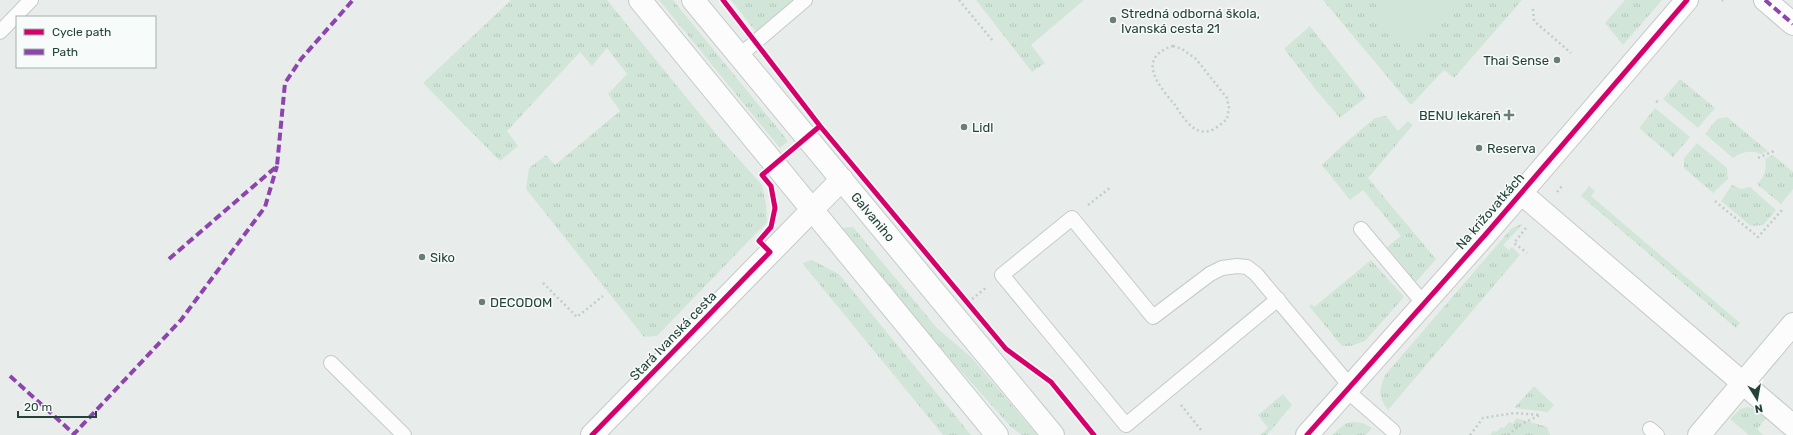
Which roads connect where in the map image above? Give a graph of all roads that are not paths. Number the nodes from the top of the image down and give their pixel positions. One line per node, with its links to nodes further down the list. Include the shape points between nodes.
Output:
1 (31, 0): 8 (lane)
2 (640, 0): 12 (street)
3 (694, 0): 9 (street, Galvaniho)
4 (805, 0): 9 (lane)
5 (1687, 0): 11 (street, Na križovatkách)
6 (1764, 0): 7 (street)
7 (1793, 24)
8 (0, 32)
9 (739, 56): 10 (street, Galvaniho)
10 (842, 179): 12 (street, Stará Ivanská cesta); 25 (street, Galvaniho)
11 (1521, 193): 15 (street, Na križovatkách); 18 (street)
12 (812, 210): 23 (street, Stará Ivanská cesta); 24 (street)
13 (1361, 229): 15 (lane)
14 (1278, 300): 14 (lane, via 1126,425 1002,275 1072,218 1153,317 1210,274 1222,268 1247,267); 19 (lane)
15 (1424, 304): 19 (street, Na križovatkách)
16 (1793, 324): 18 (street)
17 (330, 363): 22 (lane)
18 (1743, 383): 20 (street); 27 (street)
19 (1348, 388): 21 (lane); 26 (street, Na križovatkách)
20 (1793, 426)
21 (1393, 431)
22 (404, 435)
23 (592, 435)
24 (997, 435)
25 (1053, 435)
26 (1307, 435)
27 (1699, 435)

